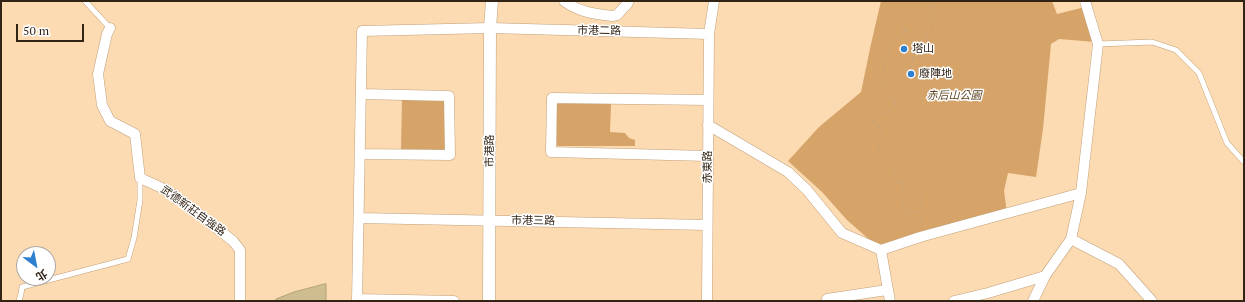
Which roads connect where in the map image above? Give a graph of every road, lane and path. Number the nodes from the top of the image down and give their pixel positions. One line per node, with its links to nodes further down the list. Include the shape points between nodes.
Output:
1 (85, 1): 9 (lane)
2 (492, 1): 10 (street, 市港路)
3 (564, 1): 7 (street, via 584,12 612,16 617,15)
4 (714, 1): 12 (street, 赤東路)
5 (927, 1): 14 (path, via 934,22)
6 (1085, 1): 15 (street)
7 (628, 3)
8 (902, 24): 11 (path)
9 (110, 28): 28 (street, via 98,74 102,105 110,121 135,134)
10 (490, 28): 12 (street, 市港二路); 20 (street, 市港二路, via 362,31); 33 (street, 市港路)
11 (905, 30): 17 (path, via 911,36); 23 (path, via 890,45 888,54 882,62 886,76 884,84)
12 (709, 34): 22 (street, 赤東路)
13 (918, 34): 14 (path)
14 (927, 36): 18 (path, via 922,56)
15 (1098, 44): 27 (lane, via 1152,42 1176,50 1199,73 1227,143); 30 (street)
16 (904, 49): 17 (path)
17 (912, 49): 18 (path)
18 (913, 59): 19 (path)
19 (910, 72)
20 (361, 94): 25 (street); 25 (street, via 449,96 450,155)
21 (899, 99): 23 (path)
22 (708, 100): 24 (street, 赤東路); 26 (street, via 552,98 551,152)
23 (895, 102): 31 (path, via 892,109 874,117 873,121 881,130 882,140 878,146 899,183 903,183 901,193 905,215)
24 (708, 125): 26 (street, 赤東路); 37 (street, via 788,172 807,190 842,233)
25 (360, 154): 32 (street)
26 (708, 156): 34 (street, 赤東路)
27 (1244, 162)
28 (140, 178): 42 (lane, via 140,200 128,259 22,287); 43 (street, 武德新莊自強路, via 177,197 234,241 240,250)
29 (920, 191): 31 (path)
30 (1081, 193): 35 (street); 36 (street)
31 (922, 212): 35 (path)
32 (358, 218): 33 (street, 市港三路); 41 (street)
33 (489, 220): 34 (street, 市港三路); 45 (street, 市港路)
34 (707, 225): 46 (street, 赤東路)
35 (925, 236): 37 (street)
36 (1071, 239): 38 (street); 50 (street, via 1119,264)
37 (881, 250): 39 (street)
38 (1045, 276): 48 (street); 49 (street)
39 (887, 290): 40 (street); 47 (street)
40 (827, 299)
41 (357, 300): 44 (street)
42 (19, 301)
43 (240, 301)
44 (454, 301)
45 (489, 301)
46 (707, 301)
47 (890, 301)
48 (954, 301)
49 (1033, 301)
50 (1152, 301)

